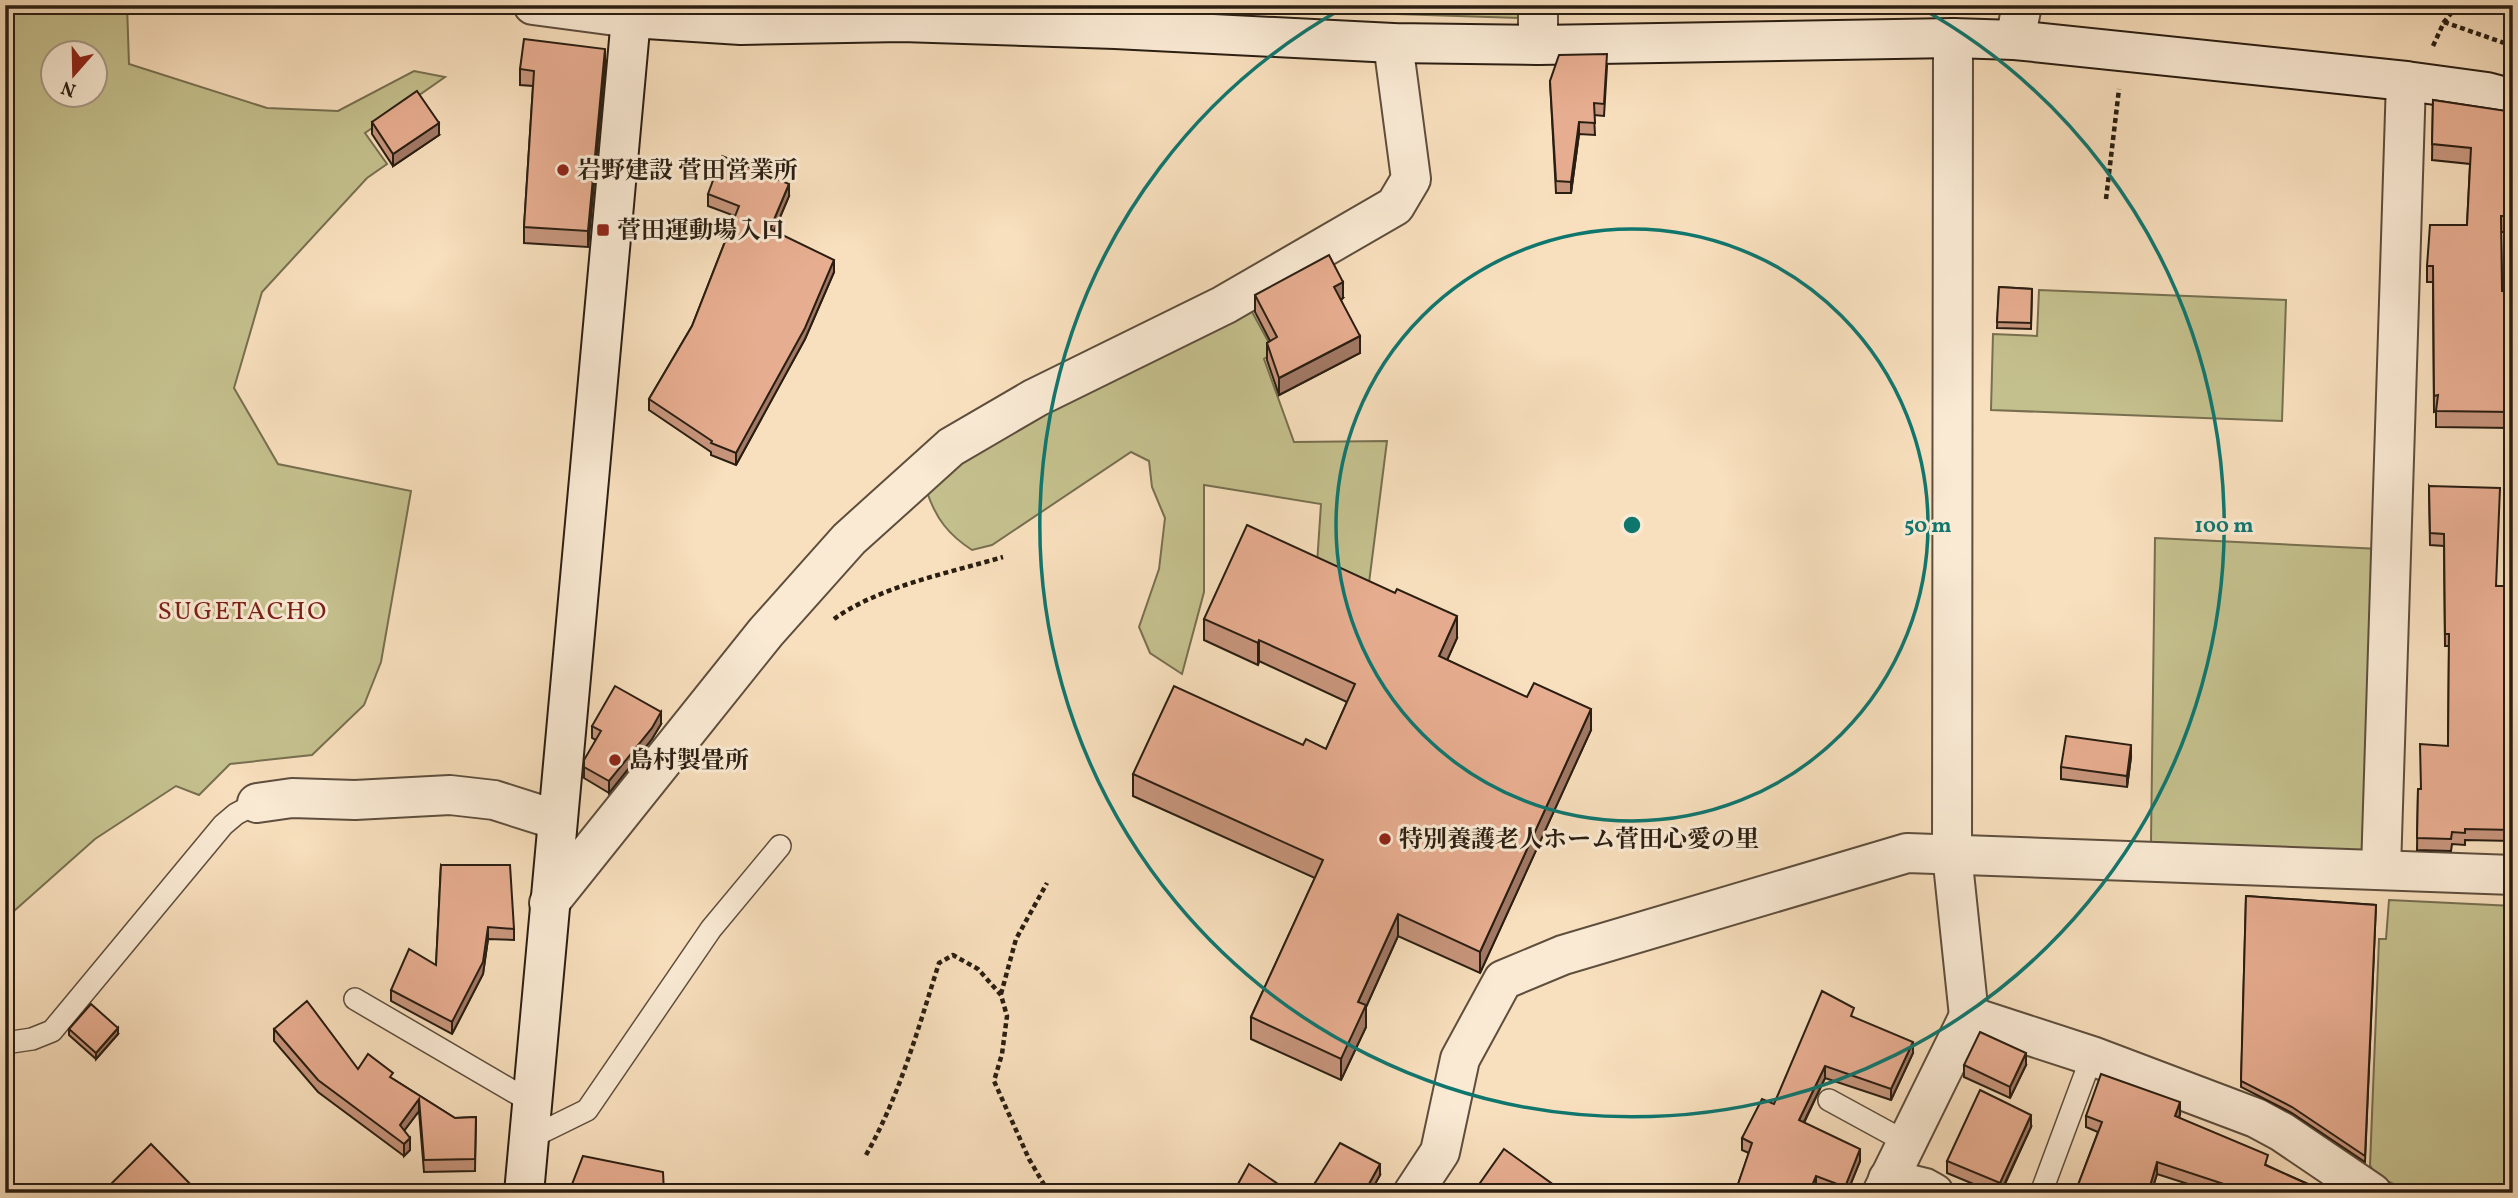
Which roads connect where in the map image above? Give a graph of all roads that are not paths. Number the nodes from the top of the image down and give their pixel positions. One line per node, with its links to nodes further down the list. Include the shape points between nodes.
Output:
1 (533, 5): 3 (street)
2 (1538, 5): 8 (street)
3 (631, 12): 4 (street); 12 (street)
4 (743, 15): 7 (street)
5 (2018, 23): 6 (street); 9 (street, via 2124,53)
6 (1953, 38): 8 (street); 14 (street)
7 (1392, 43): 8 (street); 17 (street, via 1410,179 1395,206 1224,305 1035,398 951,446 849,540 766,632)
8 (1538, 45)
9 (2406, 81): 10 (street); 15 (street)
10 (2513, 99)
11 (257, 803): 12 (street, via 292,798 450,795 494,800); 20 (lane, via 223,825 52,1031)
12 (557, 820): 17 (street)
13 (780, 846): 23 (lane, via 712,929 587,1110)
14 (1952, 854): 15 (street); 19 (street); 27 (street, via 1907,853 1563,955 1503,980 1460,1059 1440,1152)
15 (2381, 869): 16 (street)
16 (2513, 875)
17 (550, 903): 23 (street)
18 (355, 999): 23 (lane)
19 (1969, 1016): 21 (street); 24 (street)
20 (5, 1043)
21 (2092, 1056): 29 (lane); 30 (street, via 2256,1118)
22 (1829, 1101): 24 (lane)
23 (531, 1120): 26 (street)
24 (1906, 1142): 25 (street)
25 (1885, 1186): 28 (street, via 1924,1188)
26 (524, 1193)
27 (1413, 1193)
28 (1934, 1193)
29 (2041, 1193)
30 (2372, 1193)

